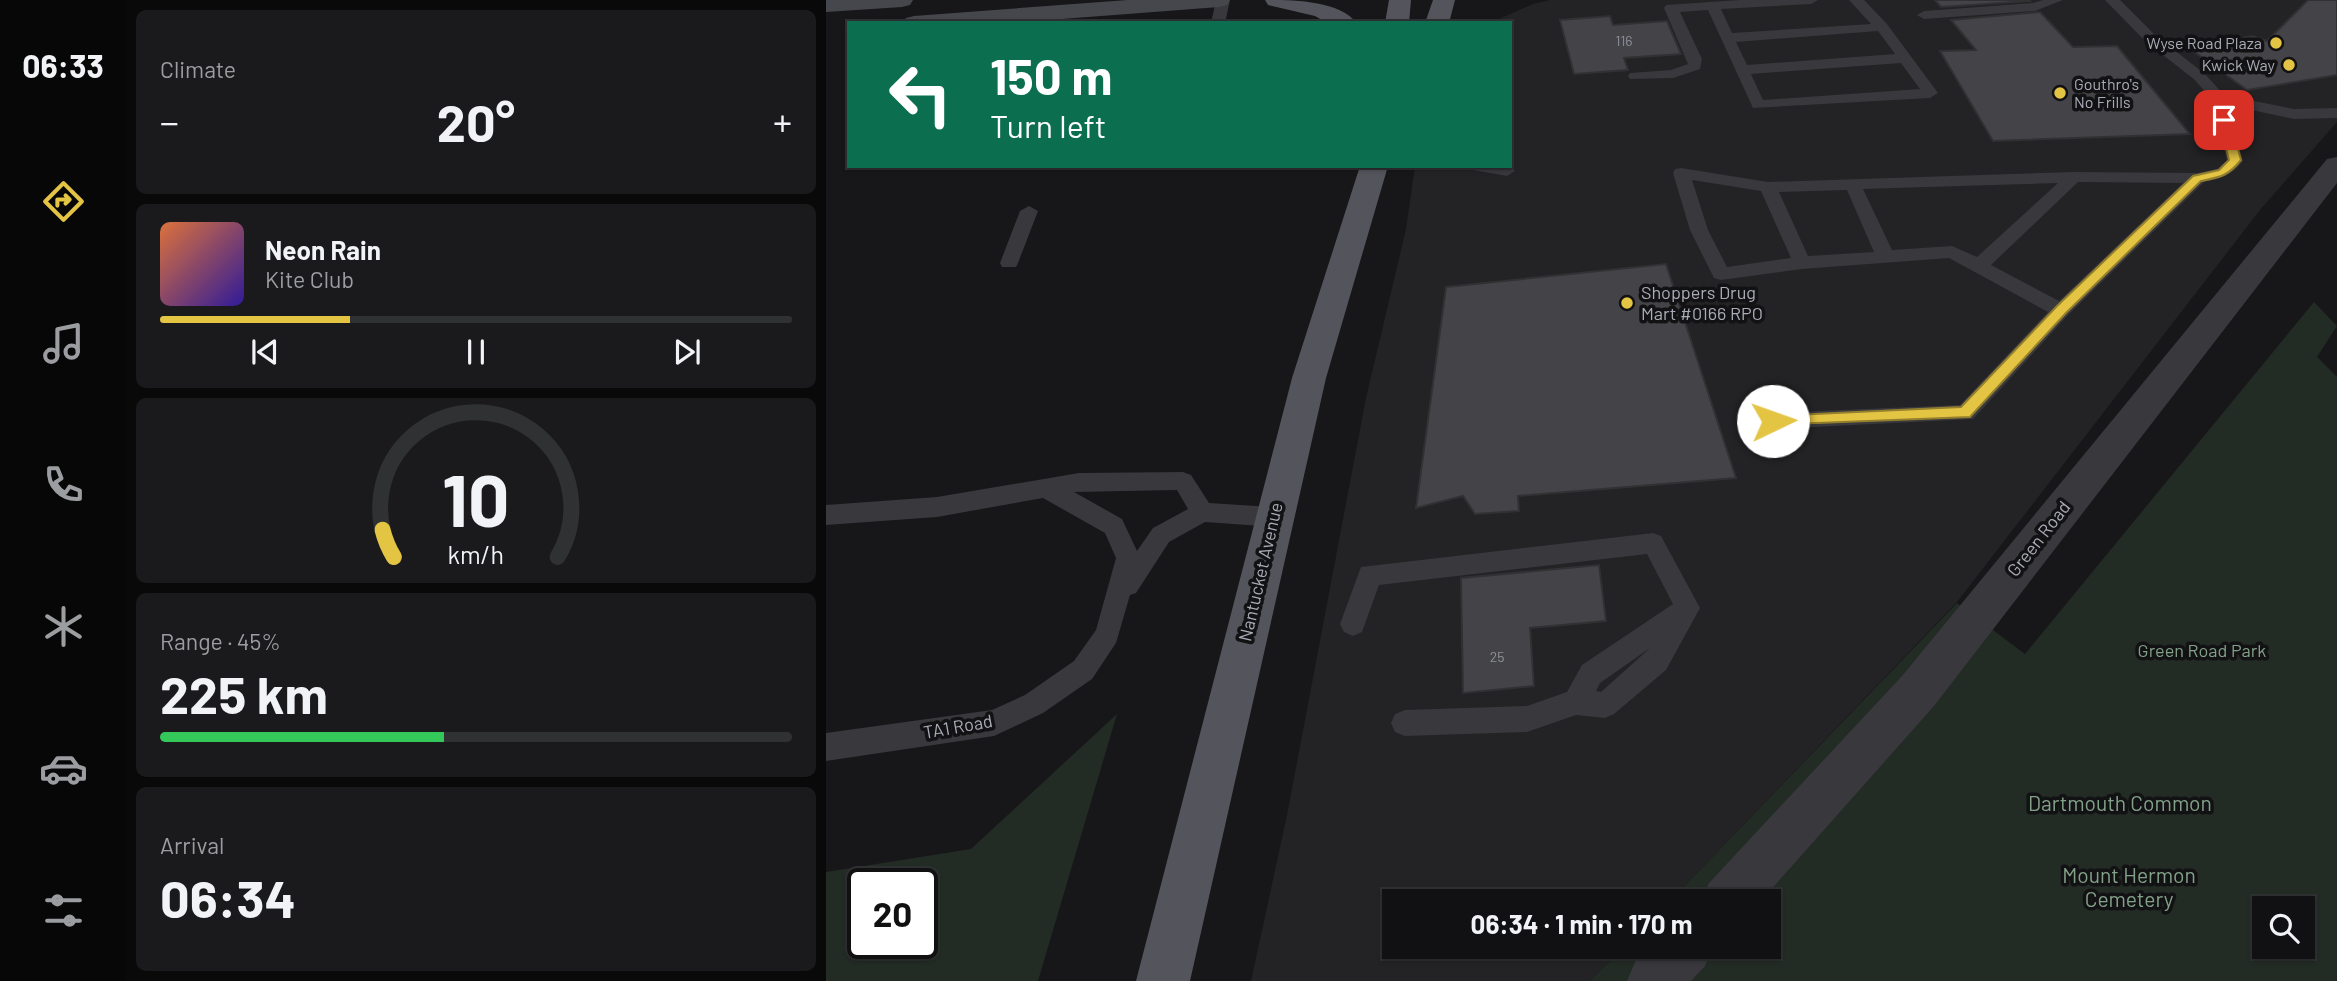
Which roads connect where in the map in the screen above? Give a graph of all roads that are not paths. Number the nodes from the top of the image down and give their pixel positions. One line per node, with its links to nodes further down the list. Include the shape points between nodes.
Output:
1 (902, 0): 10 (main road)
2 (1221, 0): 13 (main road); 14 (lane)
3 (1276, 0): 15 (main road, via 1322,11)
4 (1400, 0): 16 (main road)
5 (1444, 0): 17 (main road)
6 (1811, 0): 11 (lane)
7 (1856, 0): 18 (lane)
8 (2056, 0): 12 (lane, via 2035,7)
9 (2112, 0): 23 (lane)
10 (826, 5)
11 (1713, 6): 19 (lane); 22 (lane, via 1671,8 1695,66 1673,74)
12 (1924, 15)
13 (941, 21)
14 (1218, 21)
15 (1341, 21)
16 (1397, 21)
17 (1438, 21)
18 (1882, 27): 19 (lane); 20 (lane)
19 (1727, 38): 21 (lane)
20 (1905, 58): 21 (lane); 21 (lane, via 1930,93 1758,105)
21 (1742, 70)
22 (1635, 76)
23 (2219, 99): 24 (lane, via 2294,114); 30 (lane, via 2235,160 2223,173)
24 (2337, 113)
25 (2337, 165): 48 (street, Green Road, via 1918,691)
26 (1373, 168): 43 (main road, Nantucket Avenue, via 1309,378)
27 (1490, 168): 28 (lane)
28 (1507, 171)
29 (2074, 177): 30 (lane); 31 (lane); 37 (lane)
30 (2197, 178): 38 (lane)
31 (1853, 184): 32 (lane); 34 (lane)
32 (1768, 187): 36 (lane); 36 (lane, via 1681,173 1699,230 1721,274)
33 (1028, 211): 35 (lane)
34 (1885, 256): 36 (lane); 37 (lane, via 1952,253)
35 (1009, 262)
36 (1802, 263)
37 (1979, 266): 38 (lane)
38 (2061, 310): 39 (lane, via 1965,413)
39 (1773, 421)
40 (1048, 489): 41 (lane, via 1079,482 1183,481); 42 (lane, via 937,507); 44 (lane, TA1 Road, via 1114,526 1128,558)
41 (1202, 513): 43 (lane); 44 (lane, TA1 Road, via 1161,535)
42 (826, 516)
43 (1274, 517): 50 (main road, Nantucket Avenue)
44 (1117, 600): 47 (lane, TA1 Road, via 1107,635 1083,670 1034,704 994,723)
45 (1353, 624): 46 (lane, via 1370,575 1653,543 1688,608 1657,661 1605,705 1576,702 1527,719)
46 (1405, 723)
47 (826, 747)
48 (1738, 889)
49 (1675, 959): 51 (street)
50 (1163, 981)
51 (1654, 981)

